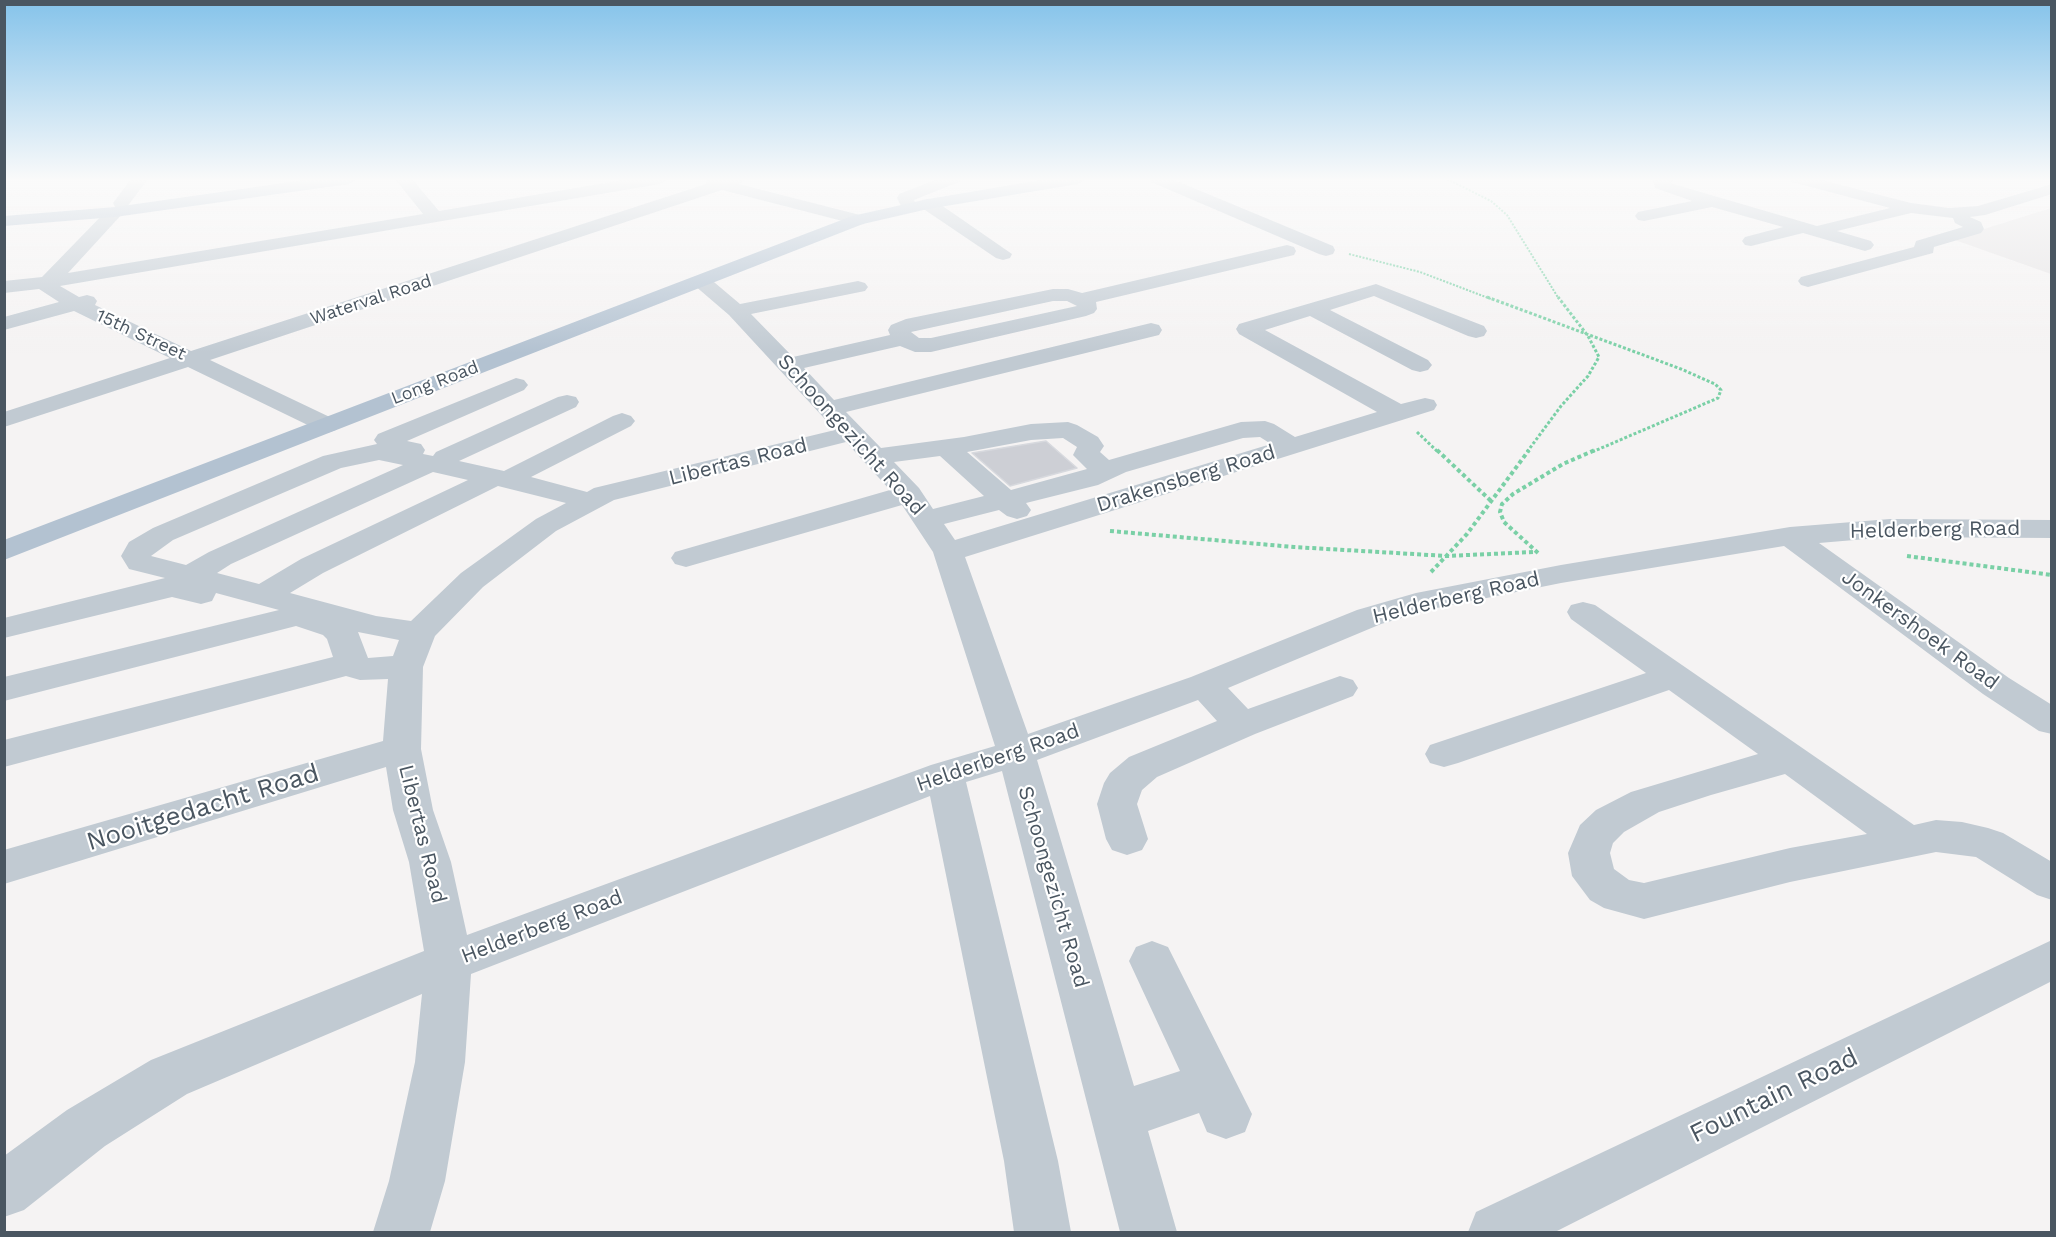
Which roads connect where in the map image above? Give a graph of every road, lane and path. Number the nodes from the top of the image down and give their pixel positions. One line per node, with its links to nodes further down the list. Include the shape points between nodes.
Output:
1 (91, 237): 19 (street)
2 (322, 237): 19 (street)
3 (323, 237): 20 (street)
4 (563, 237): 31 (street, Waterval Road)
5 (816, 237): 17 (main road, Long Road)
6 (977, 237): 16 (street)
7 (1294, 237): 14 (street)
8 (1520, 237): 30 (path, via 1564,307)
9 (1772, 237): 12 (street)
10 (1837, 237): 13 (street)
11 (1950, 237): 18 (street, via 1922,245 1926,249)
12 (1751, 241)
13 (1865, 245)
14 (1326, 250): 30 (path, via 1420,272)
15 (1287, 251): 32 (street, via 1082,299 1087,309 1068,315 931,345 915,345 903,339)
16 (1003, 254)
17 (701, 281): 26 (street, Schoongezicht Road); 40 (main road, Long Road)
18 (1808, 281)
19 (48, 282): 21 (street); 24 (street, 15th Street, via 53,291)
20 (144, 285)
21 (4, 287)
22 (858, 287): 26 (street)
23 (110, 294): 24 (street)
24 (76, 304): 27 (street); 31 (street, 15th Street)
25 (1311, 308): 29 (street, via 1379,290); 33 (street); 37 (street, via 1247,329)
26 (736, 311): 32 (street, Schoongezicht Road)
27 (4, 324)
28 (1151, 330): 41 (street)
29 (1476, 331)
30 (1588, 336): 50 (path, via 1599,357 1588,376 1561,405); 61 (path, via 1681,369 1721,390 1718,398 1563,464 1502,504 1504,522)
31 (192, 358): 38 (street, Waterval Road); 40 (street, 15th Street)
32 (788, 365): 41 (street, Schoongezicht Road)
33 (1420, 365)
34 (516, 385): 44 (street, via 387,440 391,445)
35 (567, 402): 44 (street)
36 (1425, 405): 37 (street, Drakensberg Road)
37 (1398, 413): 42 (street, Drakensberg Road); 50 (path)
38 (4, 420)
39 (622, 421): 46 (street)
40 (327, 425): 56 (main road, Long Road)
41 (853, 433): 43 (street); 47 (street, Schoongezicht Road); 48 (street, Libertas Road)
42 (1292, 446): 45 (street, via 1264,429 1254,428); 52 (street, Drakensberg Road)
43 (946, 448): 45 (street, via 1031,432 1068,430 1089,443 1086,455); 49 (street)
44 (437, 461): 46 (street); 62 (street, via 220,558); 62 (street, via 380,452 339,460 163,534 140,548 136,556 140,561)
45 (1107, 471): 49 (street)
46 (505, 476): 48 (street); 64 (street, via 312,566)
47 (909, 494): 51 (street, Schoongezicht Road); 60 (street)
48 (597, 498): 68 (street, Libertas Road, via 546,525 472,580)
49 (1004, 500): 51 (street); 52 (street)
50 (1491, 501): 59 (path)
51 (927, 519): 57 (street, Schoongezicht Road)
52 (1038, 524): 57 (street, Drakensberg Road)
53 (2052, 529): 55 (street, Helderberg Road, via 1890,528)
54 (1106, 530): 59 (path)
55 (1790, 536): 61 (street, Helderberg Road); 75 (street, Jonkershoek Road, via 1986,679)
56 (4, 551)
57 (948, 552): 79 (street, Schoongezicht Road)
58 (1905, 555): 63 (path)
59 (1446, 556): 61 (path); 65 (path)
60 (686, 558)
61 (1549, 563): 65 (street, Helderberg Road)
62 (192, 575): 64 (street)
63 (2052, 575)
64 (264, 595): 68 (street, via 375,626)
65 (1396, 609): 72 (street, Helderberg Road)
66 (290, 616): 67 (street, via 172,587); 69 (street, via 335,628 343,635); 74 (street)
67 (4, 628)
68 (419, 632): 70 (street, Libertas Road)
69 (352, 663): 70 (street, via 360,669); 78 (street)
70 (406, 668): 77 (street, Libertas Road)
71 (1674, 676): 80 (street); 81 (street); 81 (street, via 1583,612)
72 (1204, 685): 76 (street); 79 (street, Helderberg Road)
73 (1340, 688): 76 (street)
74 (4, 689)
75 (2052, 722)
76 (1242, 725): 83 (street, via 1143,767 1124,783 1117,804)
77 (402, 749): 85 (street, Nooitgedacht Road); 89 (street, Libertas Road)
78 (4, 753)
79 (1016, 753): 82 (street, Helderberg Road); 90 (street, Schoongezicht Road)
80 (1444, 754)
81 (1791, 759): 84 (street); 84 (street, via 1645,802 1610,821 1595,836 1589,853 1594,876 1620,896 1644,901)
82 (945, 775): 89 (street, Helderberg Road); 93 (street, via 1031,1161)
83 (1126, 839)
84 (1907, 841): 86 (street, via 1936,836 1988,844)
85 (4, 867)
86 (2052, 883)
87 (2052, 959): 95 (street, Fountain Road)
88 (1152, 961): 90 (street, via 1218,1099)
89 (449, 962): 91 (street, Helderberg Road, via 168,1077 86,1128); 92 (street, Libertas Road, via 440,1062 417,1180)
90 (1117, 1117): 94 (street, Schoongezicht Road)
91 (4, 1190)
92 (402, 1233)
93 (1043, 1233)
94 (1149, 1233)
95 (1496, 1233)

